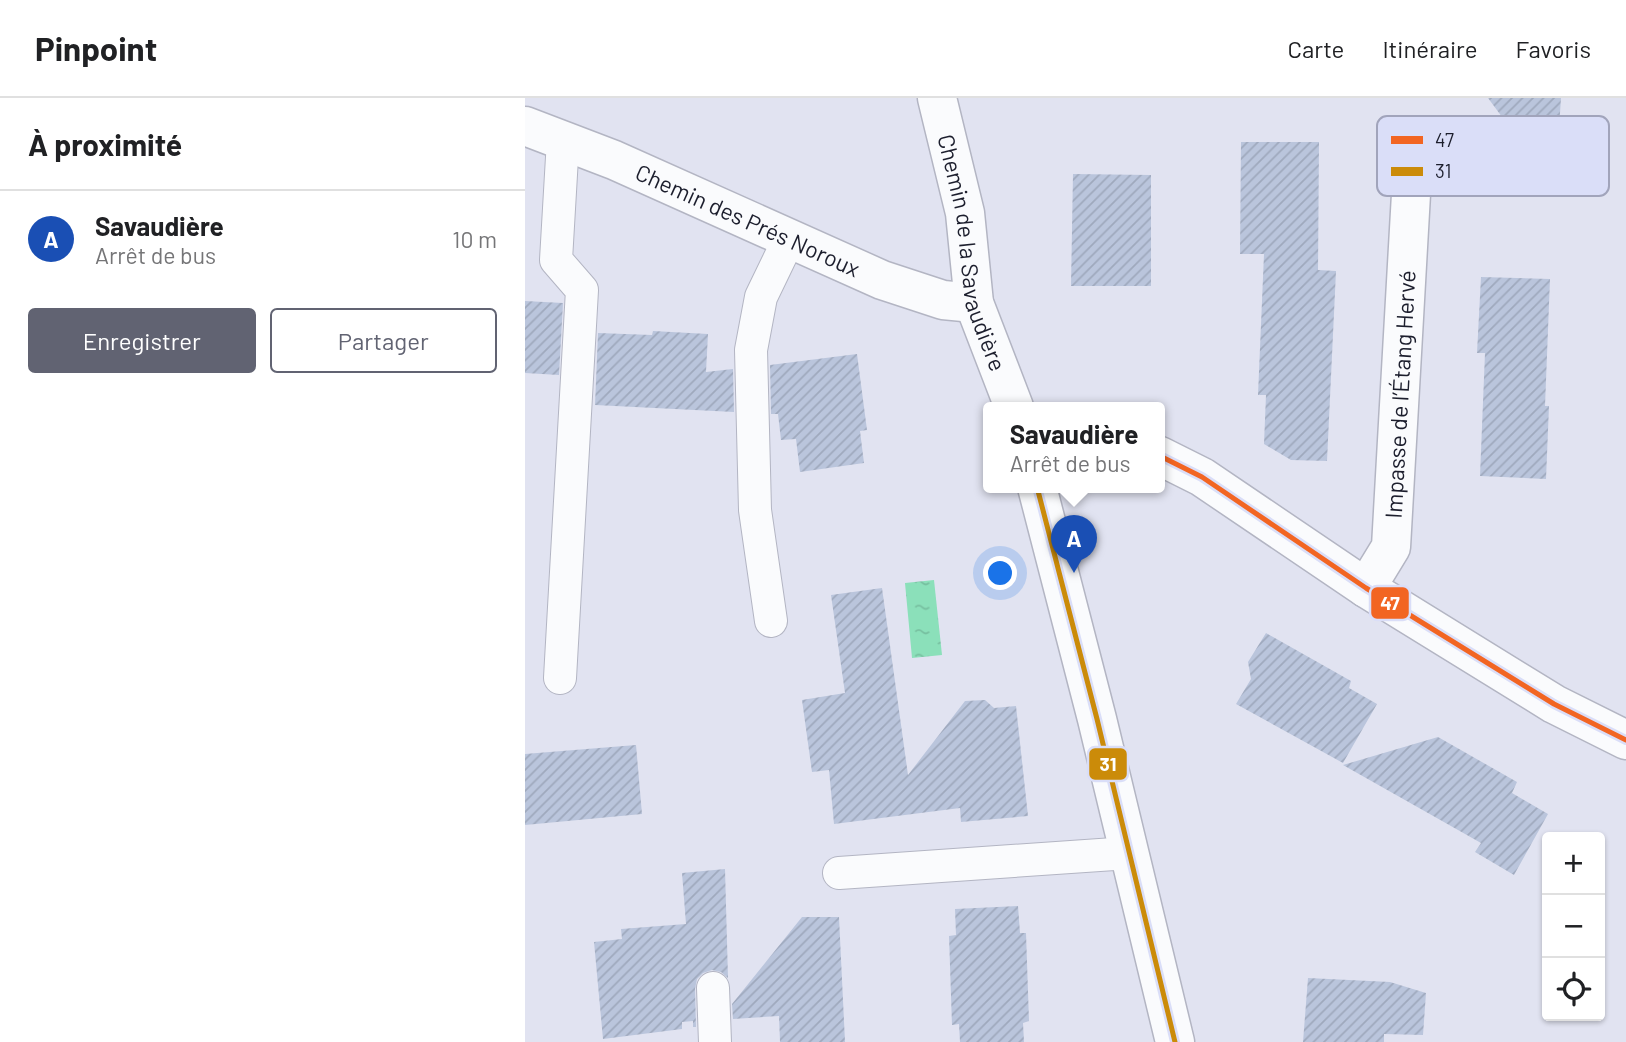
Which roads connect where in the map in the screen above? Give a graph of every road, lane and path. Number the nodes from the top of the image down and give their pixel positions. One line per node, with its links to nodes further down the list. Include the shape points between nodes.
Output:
1 (937, 98): 6 (street, Chemin de la Savaudière, via 965,213)
2 (525, 126): 3 (street, Chemin des Prés Noroux)
3 (563, 140): 5 (street, Chemin des Prés Noroux); 12 (lane, via 556,260 582,290)
4 (1411, 196): 10 (street, Impasse de l’Étang Hervé, via 1391,547)
5 (789, 239): 6 (street, Chemin des Prés Noroux, via 882,280 943,300); 11 (lane, via 761,297 751,350 755,510)
6 (974, 303): 7 (street, Chemin de la Savaudière)
7 (1012, 402)
8 (1165, 458): 10 (street, via 1202,477)
9 (1039, 493): 14 (street)
10 (1366, 589): 13 (street, via 1554,704)
11 (771, 621)
12 (560, 678)
13 (1626, 740)
14 (1129, 853): 15 (lane); 18 (street)
15 (839, 873)
16 (713, 988): 17 (lane)
17 (715, 1042)
18 (1175, 1042)

